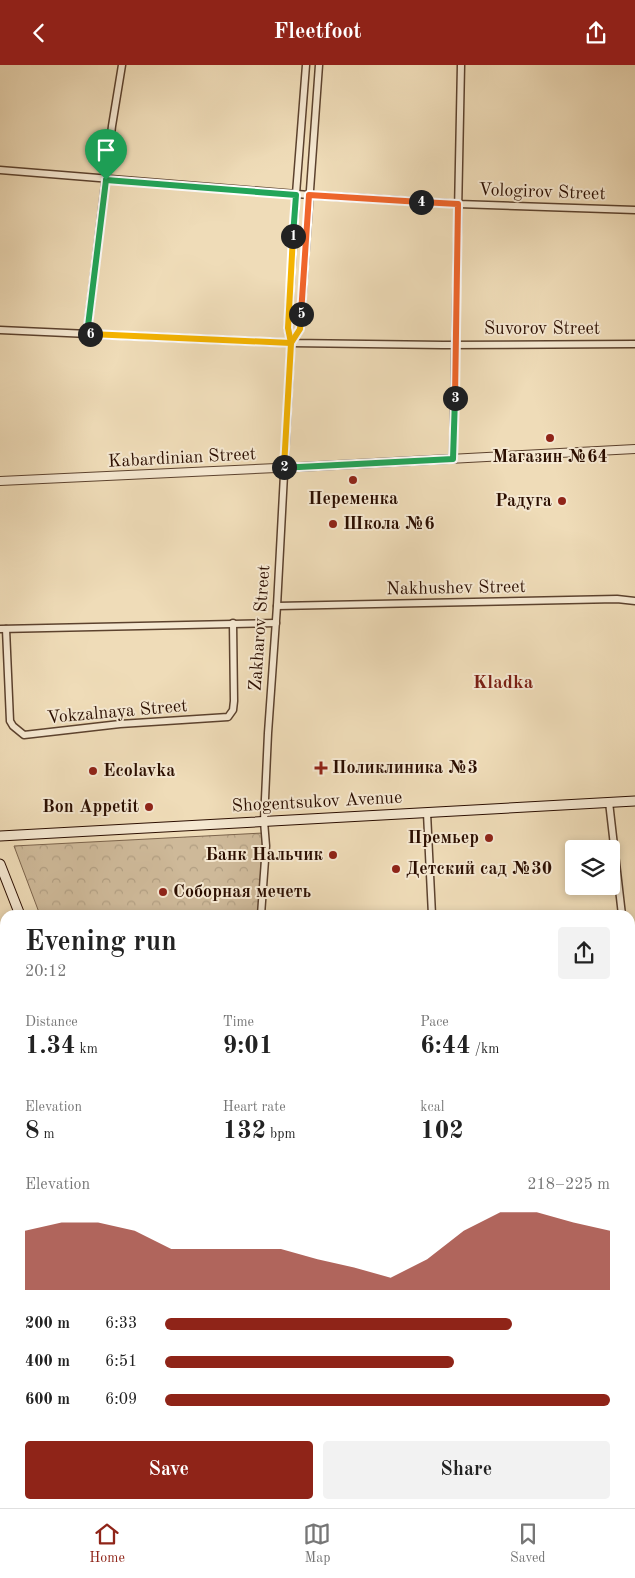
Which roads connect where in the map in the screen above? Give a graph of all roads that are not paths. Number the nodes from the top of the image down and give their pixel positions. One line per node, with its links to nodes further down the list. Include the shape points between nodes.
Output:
1 (122, 65): 6 (street)
2 (306, 65): 7 (street, Zakharov Street)
3 (319, 65): 8 (street, Zakharov Street)
4 (461, 65): 9 (street)
5 (0, 170): 6 (street, Vologirov Street)
6 (106, 180): 7 (street, Vologirov Street); 12 (street)
7 (296, 195): 8 (street, Vologirov Street); 13 (street, Zakharov Street, via 288,328)
8 (309, 195): 9 (street, Vologirov Street); 13 (street, Zakharov Street, via 300,329)
9 (458, 204): 10 (street, Vologirov Street); 15 (street)
10 (635, 210)
11 (0, 330): 12 (street, Suvorov Street)
12 (87, 334): 13 (street, Suvorov Street)
13 (291, 343): 15 (street, Suvorov Street); 18 (street, Zakharov Street)
14 (635, 344): 15 (street, Suvorov Street)
15 (455, 345): 17 (street)
16 (635, 449): 17 (street, Kabardinian Street)
17 (453, 459): 18 (street, Kabardinian Street)
18 (284, 468): 19 (street, Kabardinian Street); 21 (street, Zakharov Street)
19 (0, 481)
20 (635, 601): 21 (street, Nakhushev Street)
21 (277, 606): 23 (street, Zakharov Street)
22 (233, 623): 23 (street); 24 (street); 24 (street, Vokzalnaya Street, via 234,701 228,717 120,724 24,735 10,721)
23 (276, 623): 28 (street, Zakharov Street)
24 (3, 629)
25 (635, 801): 26 (main road, Shogentsukov Avenue)
26 (609, 802): 27 (main road, Shogentsukov Avenue); 34 (street)
27 (427, 813): 28 (main road, Shogentsukov Avenue); 33 (street)
28 (264, 821): 29 (main road, Shogentsukov Avenue); 32 (street, Zakharov Street, via 266,846)
29 (0, 836)
30 (0, 864): 31 (main road)
31 (18, 910)
32 (261, 910)
33 (432, 910)
34 (621, 910)

